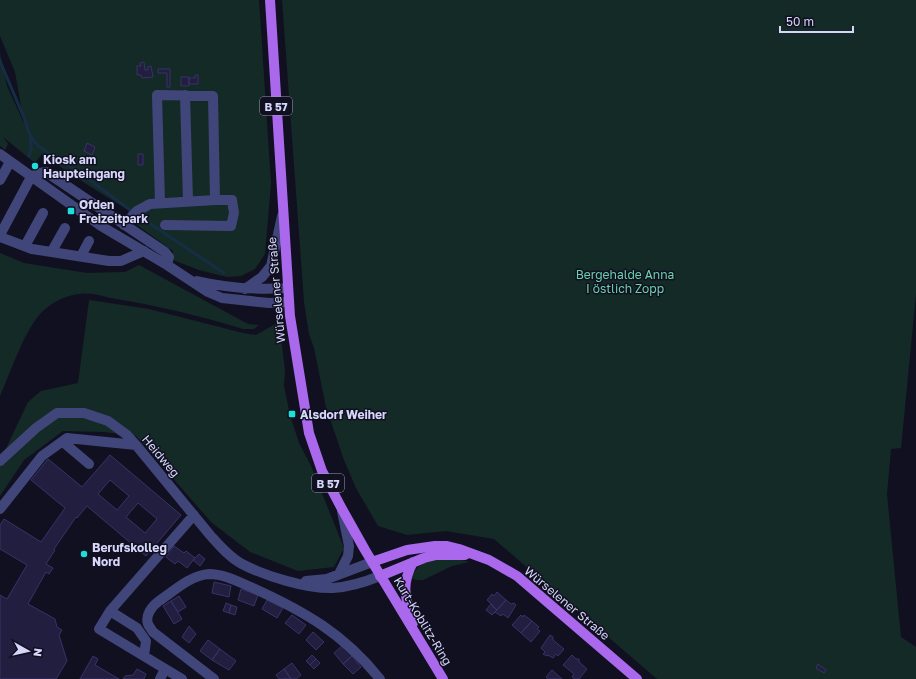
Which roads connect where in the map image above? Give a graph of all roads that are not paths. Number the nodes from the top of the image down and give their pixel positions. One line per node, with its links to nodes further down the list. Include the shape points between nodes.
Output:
1 (270, 0): 10 (main road, Würselener Straße / B 57)
2 (185, 95): 7 (street, via 213,96); 8 (street); 9 (street, via 157,95)
3 (0, 154): 4 (street)
4 (10, 162): 5 (street); 6 (street)
5 (31, 177): 12 (street, via 46,172); 15 (street); 19 (street)
6 (0, 180)
7 (215, 200): 8 (street); 13 (street, via 232,200 234,213 231,226)
8 (188, 201): 9 (street)
9 (160, 203): 12 (street, via 150,204)
10 (283, 212): 23 (main road, Würselener Straße / B 57); 24 (street, via 271,266 262,278)
11 (43, 214): 17 (street)
12 (130, 217): 21 (street, via 169,257)
13 (164, 225)
14 (65, 228): 18 (street)
15 (0, 236): 17 (street)
16 (89, 241): 20 (street)
17 (24, 246): 18 (street)
18 (52, 251): 20 (street)
19 (144, 251): 20 (street, via 121,262); 21 (street)
20 (81, 256)
21 (167, 265): 22 (street)
22 (191, 280): 24 (street); 25 (street, via 222,298 268,303)
23 (288, 288): 24 (street); 25 (main road, Würselener Straße / B 57)
24 (245, 289)
25 (289, 302): 31 (main road, Würselener Straße / B 57, via 309,433 322,471)
26 (63, 442): 27 (street, via 67,438); 29 (street); 30 (street, via 42,456)
27 (136, 445): 28 (street, Heidweg, via 108,421 84,413 57,413 36,428); 32 (street, Heidweg)
28 (0, 461)
29 (89, 464)
30 (0, 509)
31 (342, 510): 34 (main road, Würselener Straße / B 57); 36 (street, via 349,546 348,556)
32 (194, 515): 38 (street, Heidweg, via 223,550 241,563); 39 (street)
33 (475, 556): 34 (main road, Würselener Straße, via 448,546 435,546 407,550); 35 (main road, Würselener Straße, via 436,555); 48 (main road, Würselener Straße, via 489,560 517,576)
34 (372, 562): 36 (street, Heidweg); 37 (main road, Würselener Straße / B 57)
35 (412, 562): 37 (main road, Würselener Straße); 40 (main road, via 406,579 405,594)
36 (339, 574): 38 (street, Heidweg, via 316,581)
37 (380, 576): 38 (street, Heidweg, via 361,583 333,588); 40 (main road, Kurt-Koblitz-Ring / B 57)
38 (292, 582)
39 (110, 611): 41 (street, via 136,628 146,640); 41 (street, via 98,629)
40 (416, 634): 47 (main road, Kurt-Koblitz-Ring / B 57)
41 (144, 656): 42 (street)
42 (165, 669): 43 (street); 44 (street)
43 (160, 679)
44 (182, 679)
45 (214, 679): 46 (street, via 153,632 148,624 148,615 153,605 198,576 211,574 228,577 285,602 316,620 344,641)
46 (380, 679)
47 (443, 679)
48 (637, 679)

